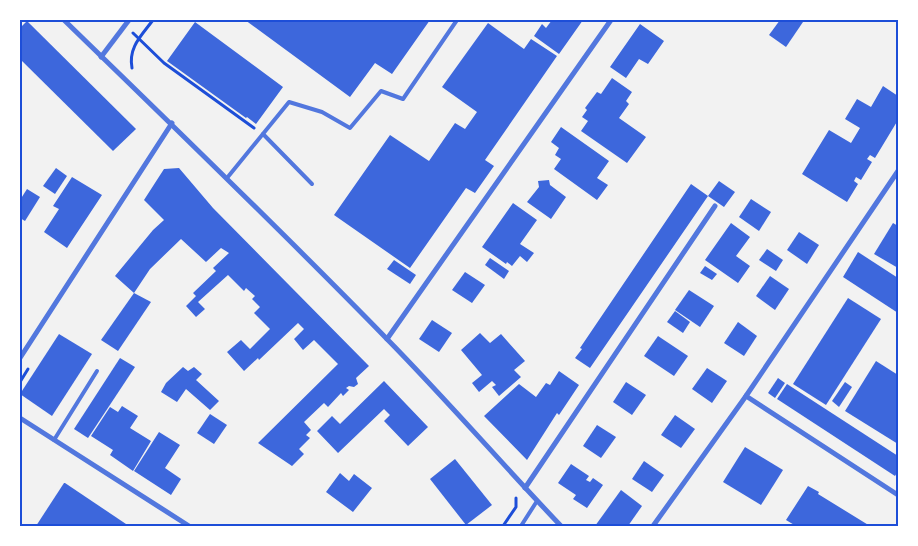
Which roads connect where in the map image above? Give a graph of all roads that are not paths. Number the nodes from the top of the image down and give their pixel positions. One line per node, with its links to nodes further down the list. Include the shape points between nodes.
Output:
1 (64, 20): 5 (street)
2 (129, 20): 5 (street)
3 (457, 20): 7 (lane, via 403,99 381,91 350,128 322,112 289,102)
4 (611, 20): 12 (street)
5 (101, 57): 6 (street)
6 (172, 123): 9 (street); 13 (street)
7 (263, 134): 9 (lane); 10 (lane)
8 (898, 171): 15 (street)
9 (227, 178): 12 (street)
10 (312, 184)
11 (715, 206): 18 (street)
12 (388, 339): 18 (street)
13 (20, 358)
14 (97, 371): 17 (lane)
15 (746, 396): 19 (street); 24 (street)
16 (20, 418): 17 (street)
17 (54, 440): 21 (street)
18 (525, 488): 20 (street)
19 (898, 495)
20 (537, 501): 22 (lane); 23 (street)
21 (189, 526)
22 (521, 526)
23 (561, 526)
24 (653, 526)

